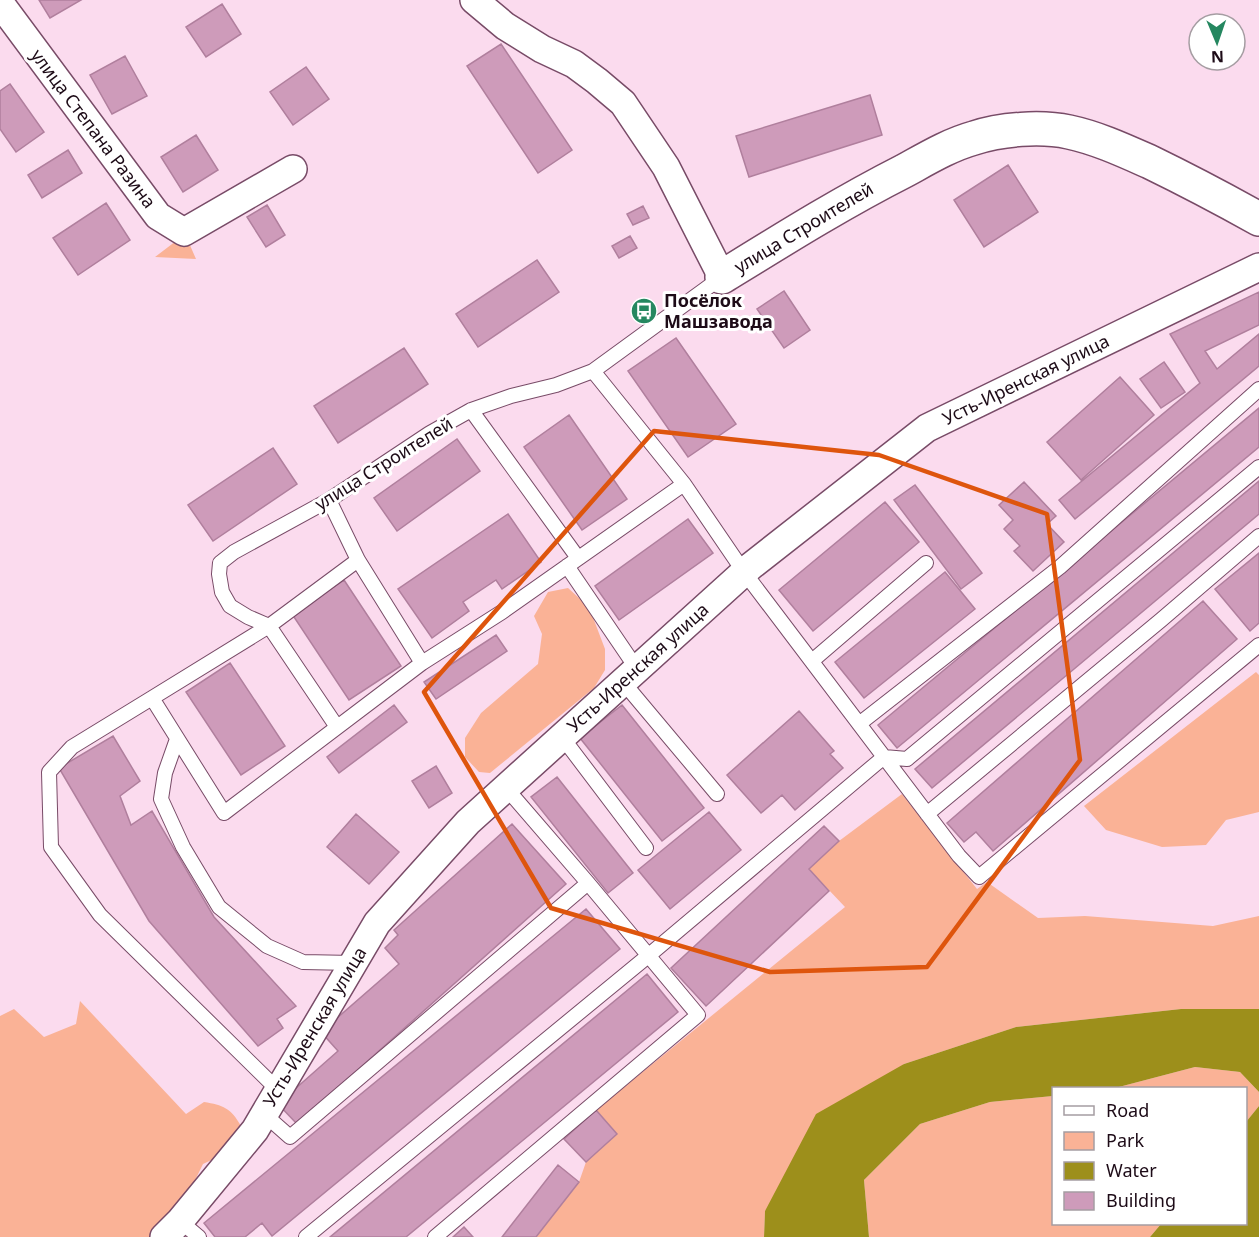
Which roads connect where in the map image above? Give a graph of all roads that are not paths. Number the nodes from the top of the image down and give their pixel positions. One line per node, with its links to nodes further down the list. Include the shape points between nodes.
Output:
1 (474, 0): 6 (street, via 505,27 574,64 623,103 666,167)
2 (0, 3): 3 (street, улица Степана Разина, via 158,216 184,232)
3 (294, 169)
4 (1259, 219): 6 (street, улица Строителей, via 1108,143 1068,132 1003,131 940,152 846,201)
5 (1259, 267): 17 (street, Усть-Иренская улица, via 927,428)
6 (722, 277): 7 (lane, улица Строителей)
7 (592, 371): 9 (lane, улица Строителей); 11 (lane)
8 (1259, 389): 24 (lane, via 1060,567)
9 (471, 410): 12 (lane, улица Строителей); 15 (lane)
10 (1259, 467): 28 (lane, via 907,759)
11 (684, 484): 15 (lane); 17 (lane)
12 (329, 500): 14 (lane); 18 (lane, улица Строителей, via 220,563 222,592 230,606)
13 (1259, 536): 31 (lane)
14 (358, 560): 18 (lane); 21 (lane)
15 (573, 562): 21 (lane); 22 (lane)
16 (926, 563): 20 (lane)
17 (744, 572): 20 (lane); 22 (street, Усть-Иренская улица)
18 (269, 626): 23 (lane); 25 (lane)
19 (1259, 645): 31 (lane, via 979,878)
20 (812, 661): 24 (lane)
21 (422, 663): 25 (lane)
22 (630, 675): 26 (street, Усть-Иренская улица); 30 (lane)
23 (152, 698): 27 (lane); 36 (lane, via 72,747 49,772 51,848 100,915)
24 (859, 724): 28 (lane)
25 (337, 727): 27 (lane, via 224,813)
26 (562, 737): 29 (street, Усть-Иренская улица); 32 (lane)
27 (177, 739): 35 (lane, via 161,799 183,847 219,907 267,946 303,962)
28 (884, 757): 31 (lane); 34 (lane)
29 (506, 788): 33 (lane); 35 (street, Усть-Иренская улица, via 468,822 377,923)
30 (717, 794)
31 (927, 814)
32 (646, 848)
33 (588, 883): 34 (lane); 37 (lane, via 290,1137)
34 (648, 956): 39 (lane); 40 (lane, via 698,1015)
35 (353, 963): 36 (street, Усть-Иренская улица)
36 (278, 1090): 37 (street, Усть-Иренская улица)
37 (264, 1114): 38 (street, Усть-Иренская улица)
38 (181, 1232)
39 (306, 1237)
40 (435, 1237)

